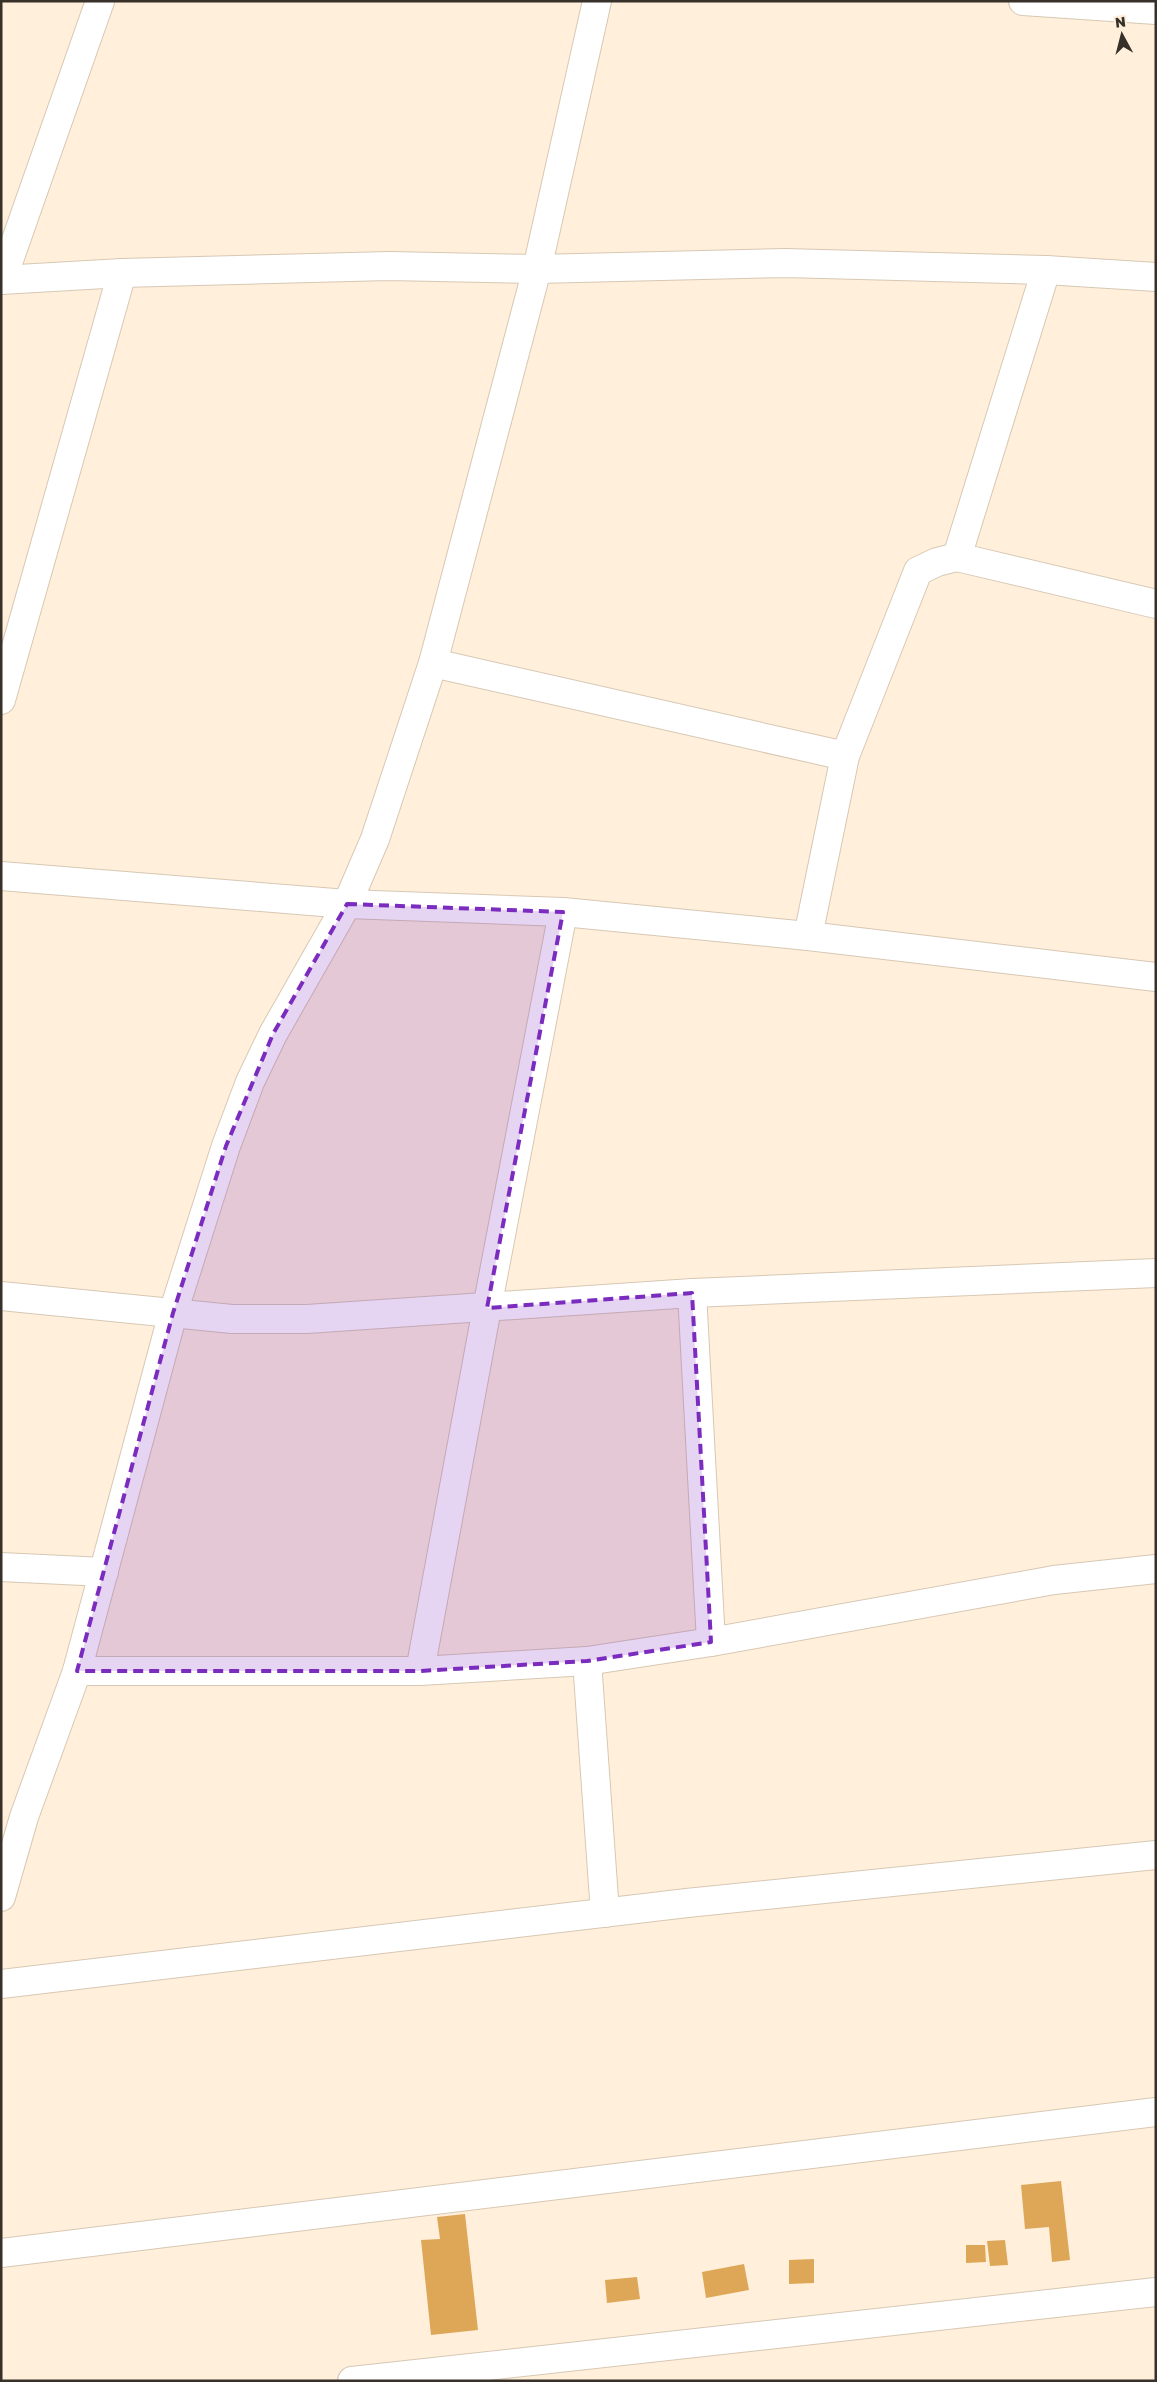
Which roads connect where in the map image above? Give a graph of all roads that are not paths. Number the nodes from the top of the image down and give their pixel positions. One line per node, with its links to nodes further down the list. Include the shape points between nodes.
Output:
1 (100, 1): 9 (street)
2 (597, 1): 5 (street)
3 (1023, 1): 4 (street)
4 (1156, 10)
5 (536, 269): 6 (street, via 785,263); 7 (street, via 389,266); 12 (street)
6 (1046, 270): 8 (street); 10 (street)
7 (122, 272): 9 (street); 13 (street)
8 (1156, 277)
9 (2, 280)
10 (957, 557): 11 (street); 14 (street, via 918,571)
11 (1156, 604)
12 (433, 663): 14 (street); 16 (street, via 375,839)
13 (1, 700)
14 (845, 756): 18 (street)
15 (1, 876): 16 (street)
16 (347, 904): 17 (street); 24 (street, via 273,1034 250,1082 226,1146)
17 (563, 912): 18 (street); 23 (street)
18 (808, 936): 19 (street)
19 (1156, 977)
20 (1156, 1273): 21 (street)
21 (692, 1293): 23 (street); 28 (street)
22 (1, 1296): 24 (street)
23 (486, 1308): 24 (street, via 307,1319 232,1319); 30 (street)
24 (173, 1313): 27 (street)
25 (1, 1567): 27 (street)
26 (1156, 1569): 28 (street, via 1054,1580)
27 (104, 1572): 31 (street)
28 (711, 1642): 29 (street)
29 (587, 1661): 30 (street); 35 (street)
30 (420, 1670): 31 (street)
31 (77, 1671): 32 (street)
32 (13, 1817): 34 (street)
33 (1156, 1855): 35 (street)
34 (1, 1897)
35 (605, 1913): 36 (street)
36 (1, 1984)
37 (1156, 2112): 38 (street)
38 (1, 2253)
39 (1156, 2292): 40 (street)
40 (352, 2381)

